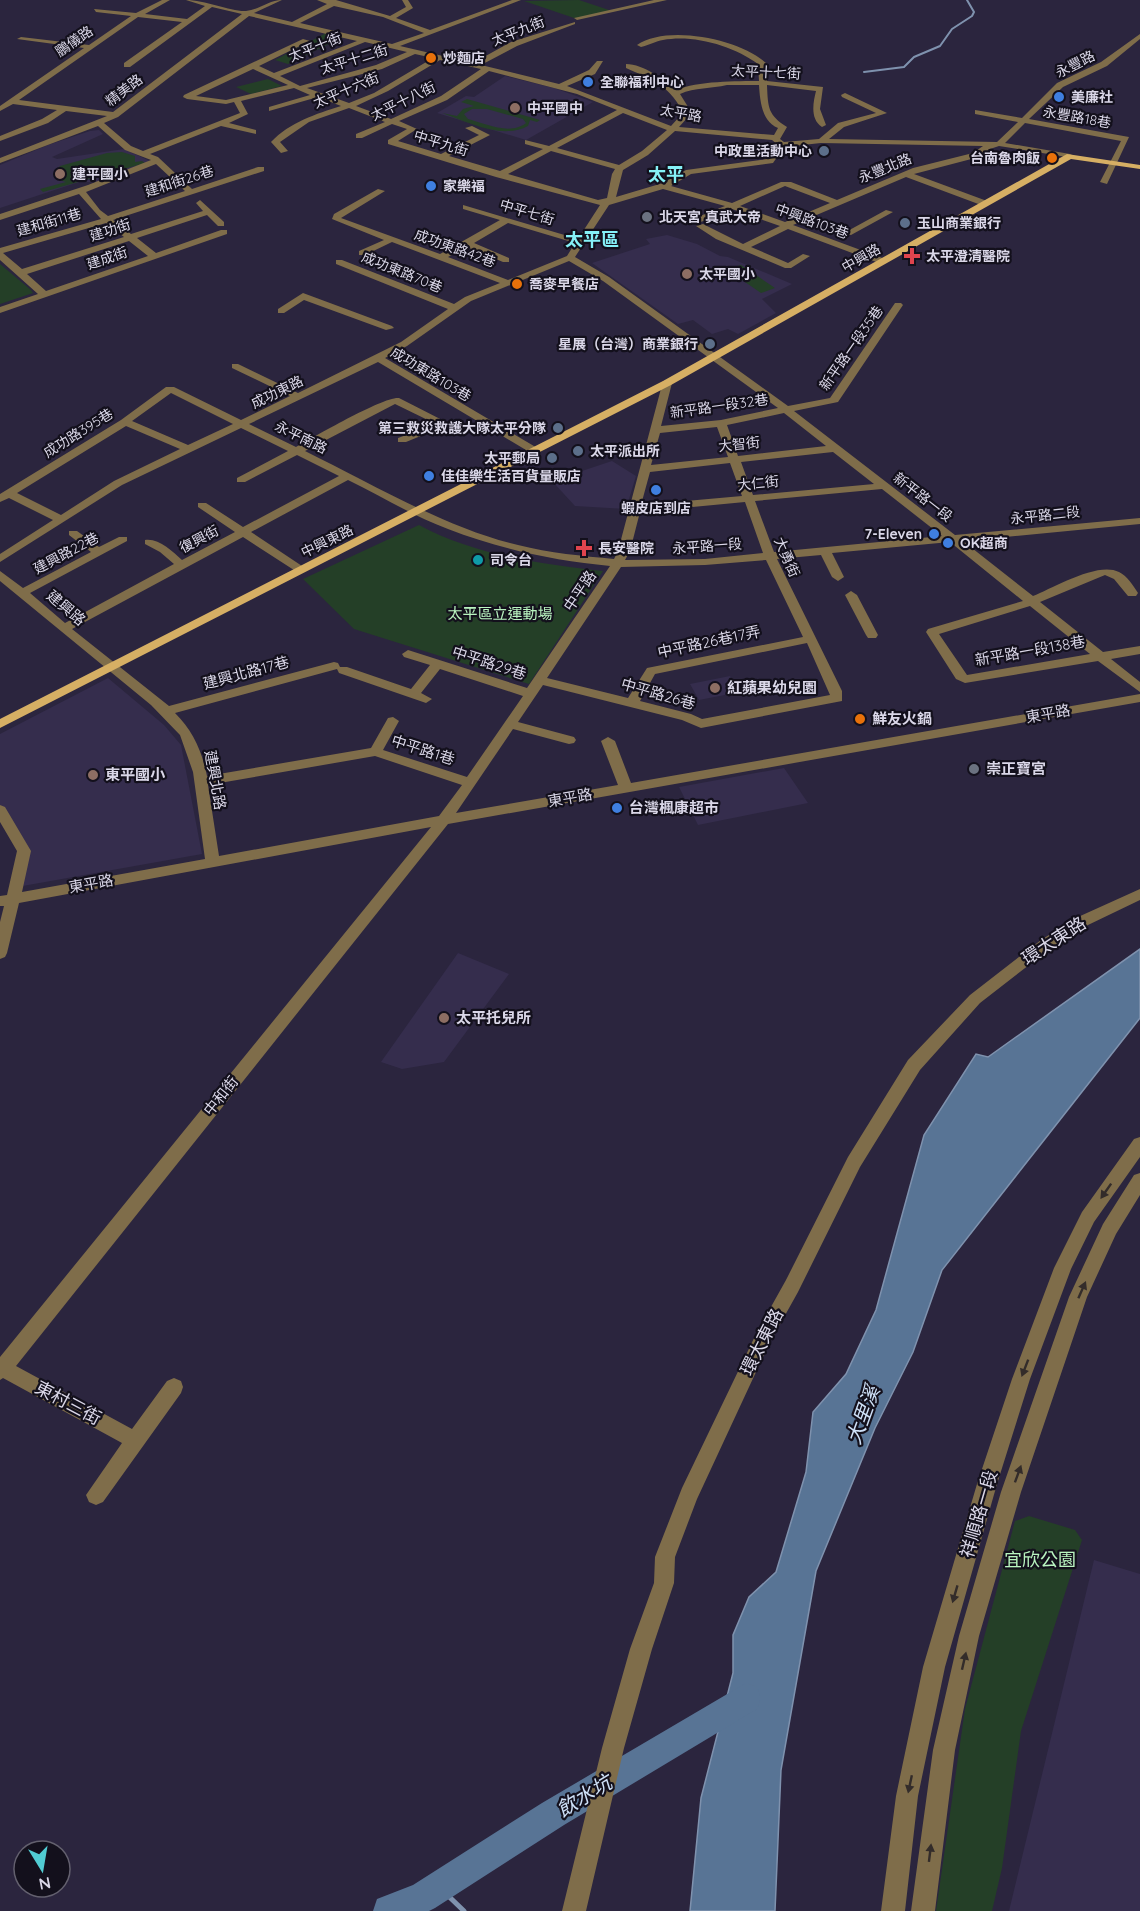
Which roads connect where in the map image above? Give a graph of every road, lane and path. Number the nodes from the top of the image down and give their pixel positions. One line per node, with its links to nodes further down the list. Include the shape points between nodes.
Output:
1 (166, 0): 12 (street, 鵬儀路)
2 (189, 0): 9 (street, 太平路)
3 (279, 0): 11 (street, 精美路)
4 (320, 0): 8 (street)
5 (405, 0): 13 (street, via 410,8)
6 (518, 0): 16 (street)
7 (664, 0): 28 (street, 太平九街, via 575,21 521,41)
8 (338, 2): 13 (street); 15 (street)
9 (207, 3): 11 (street, 太平路); 14 (street)
10 (96, 10): 12 (street)
11 (248, 14): 15 (street, 太平路); 47 (street, 精美路)
12 (137, 15): 14 (street); 22 (street, 鵬儀路)
13 (391, 18): 16 (street)
14 (188, 21): 27 (street)
15 (293, 24): 19 (street, 太平路)
16 (428, 32): 23 (street)
17 (1140, 36): 48 (street, 永豐路, via 1104,64 1060,85)
18 (21, 39): 22 (street)
19 (365, 40): 23 (street, 太平路); 32 (street, 太平十街)
20 (306, 41): 30 (street)
21 (641, 45): 33 (street, via 668,36 702,38 754,56 762,63)
22 (90, 47): 40 (street, 鵬儀路)
23 (392, 47): 24 (street, 太平路)
24 (414, 51): 25 (street, 太平路); 35 (street, 太平十二街, via 379,67)
25 (440, 57): 28 (street, 太平路); 41 (street, 太平十六街, via 369,98)
26 (600, 63): 34 (street, via 592,72)
27 (127, 65)
28 (474, 65): 31 (street, 太平路)
29 (629, 66): 36 (street)
30 (255, 67): 32 (street, 中平九街); 39 (street, 太平十二街, via 187,97)
31 (488, 68): 34 (street, 太平路); 49 (street, 太平十八街, via 444,98)
32 (274, 76): 35 (street, 中平九街)
33 (764, 84): 36 (street, 太平十七街, via 727,83); 52 (street, 太平十七街, via 820,89 816,109); 60 (street, via 765,111 774,124 783,126)
34 (560, 86): 45 (street, 太平路)
35 (297, 87): 37 (street, 中平九街); 39 (street, 太平十二街)
36 (676, 92): 54 (street, via 686,113)
37 (317, 95): 41 (street, 中平九街); 43 (street)
38 (845, 95): 58 (street, via 883,113 841,125)
39 (237, 100): 51 (street, via 244,114)
40 (11, 101): 42 (street); 44 (street, 鵬儀路)
41 (346, 106): 49 (street, 中平九街); 63 (street, 太平十六街, via 278,139 276,145)
42 (65, 108): 47 (street); 57 (street, via 45,121)
43 (272, 109)
44 (0, 110)
45 (621, 110): 54 (street, 太平路); 62 (street)
46 (978, 112): 48 (street, 永豐路18巷)
47 (115, 115): 50 (street, 精美路)
48 (1024, 121): 61 (street, 永豐路); 69 (street, 永豐路18巷, via 1126,139)
49 (391, 122): 56 (street, 太平十八街); 66 (street, 中平九街, via 412,129 391,142)
50 (99, 123): 64 (street, via 128,148); 67 (street, 精美路)
51 (221, 123): 55 (street); 64 (street)
52 (822, 125)
53 (469, 128): 66 (street, via 486,135)
54 (671, 128): 60 (street, 太平路); 71 (street, via 650,149)
55 (253, 132)
56 (359, 136)
57 (0, 139)
58 (821, 141): 60 (street, 太平路); 61 (street, 太平路)
59 (528, 142): 62 (street)
60 (779, 142): 76 (street, via 770,161 689,172)
61 (999, 144): 65 (street, 太平路); 73 (street, 永豐北路)
62 (550, 148): 71 (street); 74 (street)
63 (284, 151)
64 (143, 154): 68 (street)
65 (1070, 156): 69 (main road, 太平路); 83 (main road, 中興路)
66 (441, 157): 74 (street, 中平九街)
67 (0, 161)
68 (157, 161): 77 (street); 79 (street)
69 (1113, 163): 70 (main road, 太平路); 75 (street)
70 (1140, 167)
71 (620, 168): 81 (street, via 611,200)
72 (261, 169): 79 (street, 建和街26巷)
73 (906, 174): 82 (street, 永豐北路); 83 (street)
74 (499, 175): 81 (street, 中平九街)
75 (1104, 182)
76 (662, 186): 81 (street); 84 (street, 中興路103巷)
77 (80, 189): 88 (street); 90 (street)
78 (381, 191): 94 (street, 成功東路42巷, via 336,219)
79 (190, 192): 90 (street, 建和街26巷)
80 (200, 203): 86 (street)
81 (606, 203): 95 (street)
82 (837, 203): 84 (street, via 791,184); 91 (street, 永豐北路)
83 (984, 203): 105 (main road, 中興路)
84 (733, 206): 91 (street, 中興路103巷); 97 (street, via 697,224)
85 (466, 207): 89 (street, 中平七街)
86 (209, 212): 93 (street, 建功街); 100 (street, 建成街, via 222,228)
87 (889, 212): 92 (street)
88 (0, 216)
89 (506, 219): 95 (street, 中平七街); 96 (street)
90 (106, 220): 93 (street); 98 (street, 建和街11巷)
91 (784, 225): 97 (street, 永豐北路); 105 (street, 中興路103巷)
92 (848, 233)
93 (132, 237): 100 (street); 107 (street, 建功街)
94 (393, 239): 99 (street, 成功東路42巷); 102 (street, 成功東路42巷)
95 (580, 242): 103 (street)
96 (466, 243): 102 (street); 104 (street)
97 (744, 247): 101 (street, via 788,266)
98 (0, 253): 107 (street)
99 (362, 253)
100 (154, 256): 109 (street, 建成街)
101 (806, 256)
102 (442, 257): 108 (street, 成功東路42巷)
103 (570, 258): 108 (street, 成功東路); 115 (street, 新平路一段)
104 (506, 260)
105 (882, 261): 115 (main road, 中興路)
106 (339, 262): 111 (street, 成功東路70巷)
107 (20, 273): 109 (street)
108 (506, 283): 111 (street, 成功東路)
109 (44, 294): 112 (street, 建成街)
110 (898, 305): 121 (street, 新平路一段35巷, via 834,400)
111 (455, 308): 116 (street, 成功東路)
112 (0, 310)
113 (281, 310): 114 (street, via 303,296)
114 (388, 328)
115 (715, 356): 118 (main road, 中興路); 121 (street, 新平路一段)
116 (378, 358): 120 (street, 成功東路); 130 (street, 成功東路103巷)
117 (235, 366): 120 (street)
118 (667, 383): 125 (street, 中平路); 130 (main road, 中興東路)
119 (170, 389): 122 (street, 成功路395巷); 124 (street, 永平南路)
120 (297, 396): 124 (street, 成功東路)
121 (788, 411): 123 (street, 新平路一段32巷); 127 (street, 新平路一段)
122 (125, 422): 128 (street); 136 (street, 成功路395巷)
123 (721, 423): 125 (street, 新平路一段32巷); 131 (street, 大勇街)
124 (241, 424): 128 (street, 成功東路); 129 (street, 永平南路)
125 (654, 430): 132 (street, 中平路)
126 (402, 440): 129 (street, via 445,424 395,400)
127 (837, 448): 131 (street, 大智街); 135 (street, 新平路一段)
128 (188, 449): 141 (street, 成功東路, via 118,483)
129 (296, 451): 133 (street, 永平南路); 134 (street)
130 (535, 451): 140 (main road, 中興東路)
131 (733, 460): 132 (street, 大智街); 137 (street, 大勇街)
132 (644, 469): 139 (street, 中平路)
133 (348, 476): 140 (street, 永平南路); 143 (street, 復興街)
134 (241, 480)
135 (884, 486): 137 (street, 大仁街); 146 (street, 新平路一段)
136 (4, 496): 141 (street)
137 (748, 499): 139 (street, 大仁街); 150 (street, 大勇街)
138 (202, 505): 143 (street)
139 (634, 509): 152 (street, 中平路)
140 (419, 512): 152 (street, 永平路一段, via 514,548); 154 (main road, 中興東路)
141 (61, 519): 151 (street, 成功東路)
142 (1140, 521): 146 (street, 永平路二段)
143 (243, 532): 153 (street, 復興街); 154 (street)
144 (73, 533): 149 (street)
145 (123, 539): 149 (street, 建興路22巷)
146 (952, 539): 148 (street, 永平路一段); 160 (street, 新平路一段)
147 (149, 542): 153 (street)
148 (825, 551): 150 (street, 永平路一段); 156 (street)
149 (99, 552): 157 (street, 建興路22巷)
150 (770, 556): 152 (street, 永平路一段, via 676,564); 163 (street, 大勇街)
151 (0, 559)
152 (617, 564): 169 (street, 中平路)
153 (181, 565): 161 (street, 復興街)
154 (301, 570): 168 (main road, 中興東路)
155 (0, 575): 157 (street, 建興路)
156 (838, 577)
157 (22, 593): 161 (street, 建興路)
158 (1132, 593): 160 (street, via 1121,578 1107,570)
159 (851, 595): 162 (street)
160 (1032, 601): 166 (street, 新平路一段); 166 (street, 新平路一段138巷, via 932,632 965,679)
161 (64, 628): 168 (street, 建興路)
162 (872, 635)
163 (810, 639): 173 (street, 大勇街); 175 (street, 中平路26巷17弄, via 651,671)
164 (1140, 650): 166 (street, 新平路一段138巷)
165 (408, 654): 167 (street, 中平路29巷)
166 (1101, 656): 170 (street, 新平路一段)
167 (437, 664): 171 (street, 中平路29巷); 172 (street, 中平路29巷)
168 (111, 667): 176 (street, 建興北路); 178 (main road, 中興東路)
169 (540, 680): 171 (street, 中平路); 175 (street, 中平路26巷)
170 (1140, 688)
171 (531, 694): 179 (street, 中平路)
172 (420, 697): 176 (street, 建興北路17巷, via 338,668)
173 (837, 698): 175 (street, 中平路26巷, via 701,724)
174 (1140, 699): 185 (street, 東平路)
175 (632, 703)
176 (168, 711): 183 (street, 建興北路, via 192,745)
177 (393, 721): 182 (street)
178 (0, 724)
179 (511, 724): 180 (street); 184 (street, 中平路)
180 (569, 740)
181 (608, 741): 185 (street)
182 (375, 752): 183 (street, 中平路1巷); 184 (street, 中平路1巷)
183 (200, 782): 188 (street, 建興北路)
184 (470, 783): 187 (street, 中平路)
185 (626, 788): 187 (street, 東平路)
186 (0, 810): 190 (street, via 24,851)
187 (443, 820): 188 (street, 東平路); 194 (street, 中和街)
188 (213, 862): 190 (street, 東平路)
189 (1140, 894): 198 (street, 環太東路, via 1083,921 1026,958 966,1008 922,1056 885,1109 845,1180 763,1338 689,1495 665,1557 664,1583 613,1748)
190 (7, 900): 191 (street)
191 (0, 953)
192 (1140, 1144): 199 (street, 祥順路一段, one-way to 199, via 1088,1217 1063,1268 987,1484 934,1667 907,1796)
193 (1140, 1180): 200 (street, 祥順路一段, one-way to 193, via 944,1750 969,1636 1011,1492 1078,1297 1109,1229)
194 (1, 1369): 196 (street, 東村三街)
195 (174, 1387): 196 (street)
196 (136, 1441): 197 (street)
197 (96, 1496)
198 (574, 1911)
199 (893, 1911)
200 (922, 1911)

